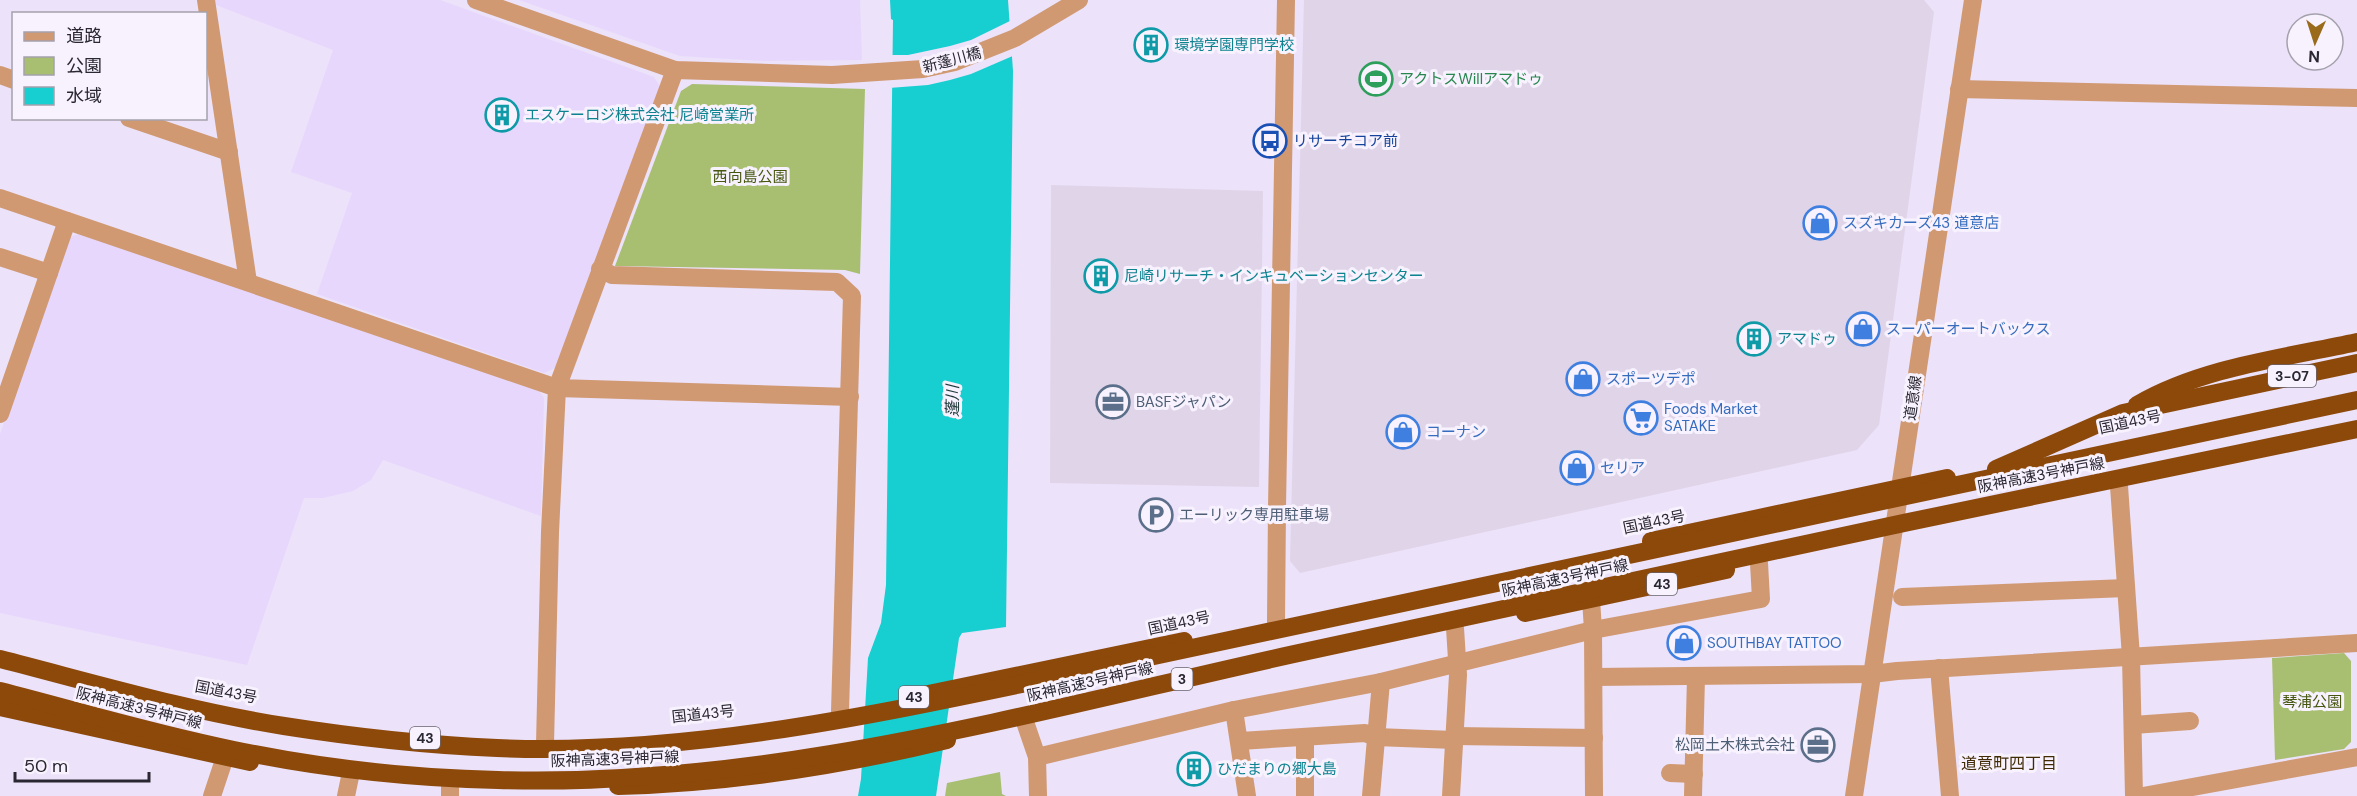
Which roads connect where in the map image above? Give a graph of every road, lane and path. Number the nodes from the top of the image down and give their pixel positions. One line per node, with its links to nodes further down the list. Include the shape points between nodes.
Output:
1 (206, 0): 10 (street)
2 (476, 0): 6 (street, 新蓬川橋)
3 (1079, 0): 6 (street, 新蓬川橋, via 1015,38 955,62 923,69 832,75)
4 (1286, 0): 36 (street)
5 (1973, 0): 7 (street, 道意線)
6 (675, 70): 14 (street)
7 (1959, 89): 8 (street); 30 (street, 道意線)
8 (2357, 98)
9 (135, 120): 10 (street)
10 (229, 152): 16 (street)
11 (0, 198): 12 (street)
12 (67, 221): 15 (street); 16 (street)
13 (0, 257): 15 (street)
14 (600, 269): 20 (street); 22 (street, via 612,275 837,282 852,296)
15 (49, 273): 19 (street)
16 (248, 282): 20 (street)
17 (2357, 342): 24 (highway, via 2206,375 2162,390)
18 (2357, 363): 24 (highway, 3-07)
19 (7, 374): 25 (street)
20 (557, 387): 22 (street); 60 (street)
21 (2357, 393): 28 (highway, 国道43号 / 43)
22 (850, 397): 51 (street)
23 (2357, 400): 41 (highway, 阪神高速3号神戸線 / 3, bridge, via 1079,672 881,713 749,735 579,747 498,748 384,739 282,726 156,699)
24 (2123, 413): 28 (highway)
25 (0, 414)
26 (2357, 429): 48 (highway, 阪神高速3号神戸線 / 3, bridge, via 1968,508 906,742 663,777 499,780 308,764 190,740)
27 (2357, 436): 29 (highway, 43)
28 (1996, 469): 30 (highway, 国道43号 / 43)
29 (2119, 486): 31 (highway, 43); 33 (street)
30 (1899, 488): 31 (street, 道意線); 36 (highway, 国道43号 / 43)
31 (1894, 534): 32 (highway, 43); 44 (street, 道意線)
32 (1759, 563): 35 (highway, 43); 38 (street, via 1761,599)
33 (2126, 588): 34 (street); 40 (street)
34 (1902, 597)
35 (1591, 599): 37 (highway, 43); 38 (street)
36 (1276, 621): 51 (highway, 国道43号 / 43)
37 (1455, 628): 42 (street); 53 (highway, 43)
38 (1593, 630): 42 (street); 45 (street)
39 (2357, 643): 40 (street)
40 (2131, 657): 43 (street); 54 (street)
41 (0, 658): 60 (highway, 国道43号 / 43, via 150,695 330,729 436,740)
42 (1457, 663): 47 (street); 57 (street)
43 (1939, 668): 44 (street); 79 (street)
44 (1872, 675): 46 (street); 78 (street, 道意線)
45 (1593, 677): 46 (street); 58 (street)
46 (1696, 678): 65 (street)
47 (1381, 681): 50 (street); 56 (street)
48 (0, 691)
49 (0, 707): 61 (highway, 43)
50 (1234, 710): 59 (street); 62 (street)
51 (849, 711): 60 (highway, 国道43号 / 43, via 729,730)
52 (2190, 721): 54 (street)
53 (1025, 722): 62 (street); 67 (highway, 43, via 842,763)
54 (2133, 725): 80 (street)
55 (1305, 737): 56 (street, via 1365,733); 59 (street); 73 (street)
56 (1376, 737): 57 (street); 74 (street)
57 (1454, 738): 58 (street); 75 (street)
58 (1594, 738): 76 (street)
59 (1240, 741): 72 (street)
60 (545, 744)
61 (225, 757): 66 (highway, 43); 69 (street)
62 (1037, 757): 71 (street)
63 (2357, 757): 81 (street)
64 (1670, 773): 65 (street)
65 (1694, 774): 77 (street)
66 (350, 777): 68 (highway, 43); 70 (street)
67 (667, 790): 68 (highway, 43, via 567,787)
68 (450, 791)
69 (212, 796)
70 (346, 796)
71 (1038, 796)
72 (1247, 796)
73 (1305, 796)
74 (1371, 796)
75 (1451, 796)
76 (1594, 796)
77 (1693, 796)
78 (1854, 796)
79 (1950, 796)
80 (2134, 796)
81 (2143, 796)

